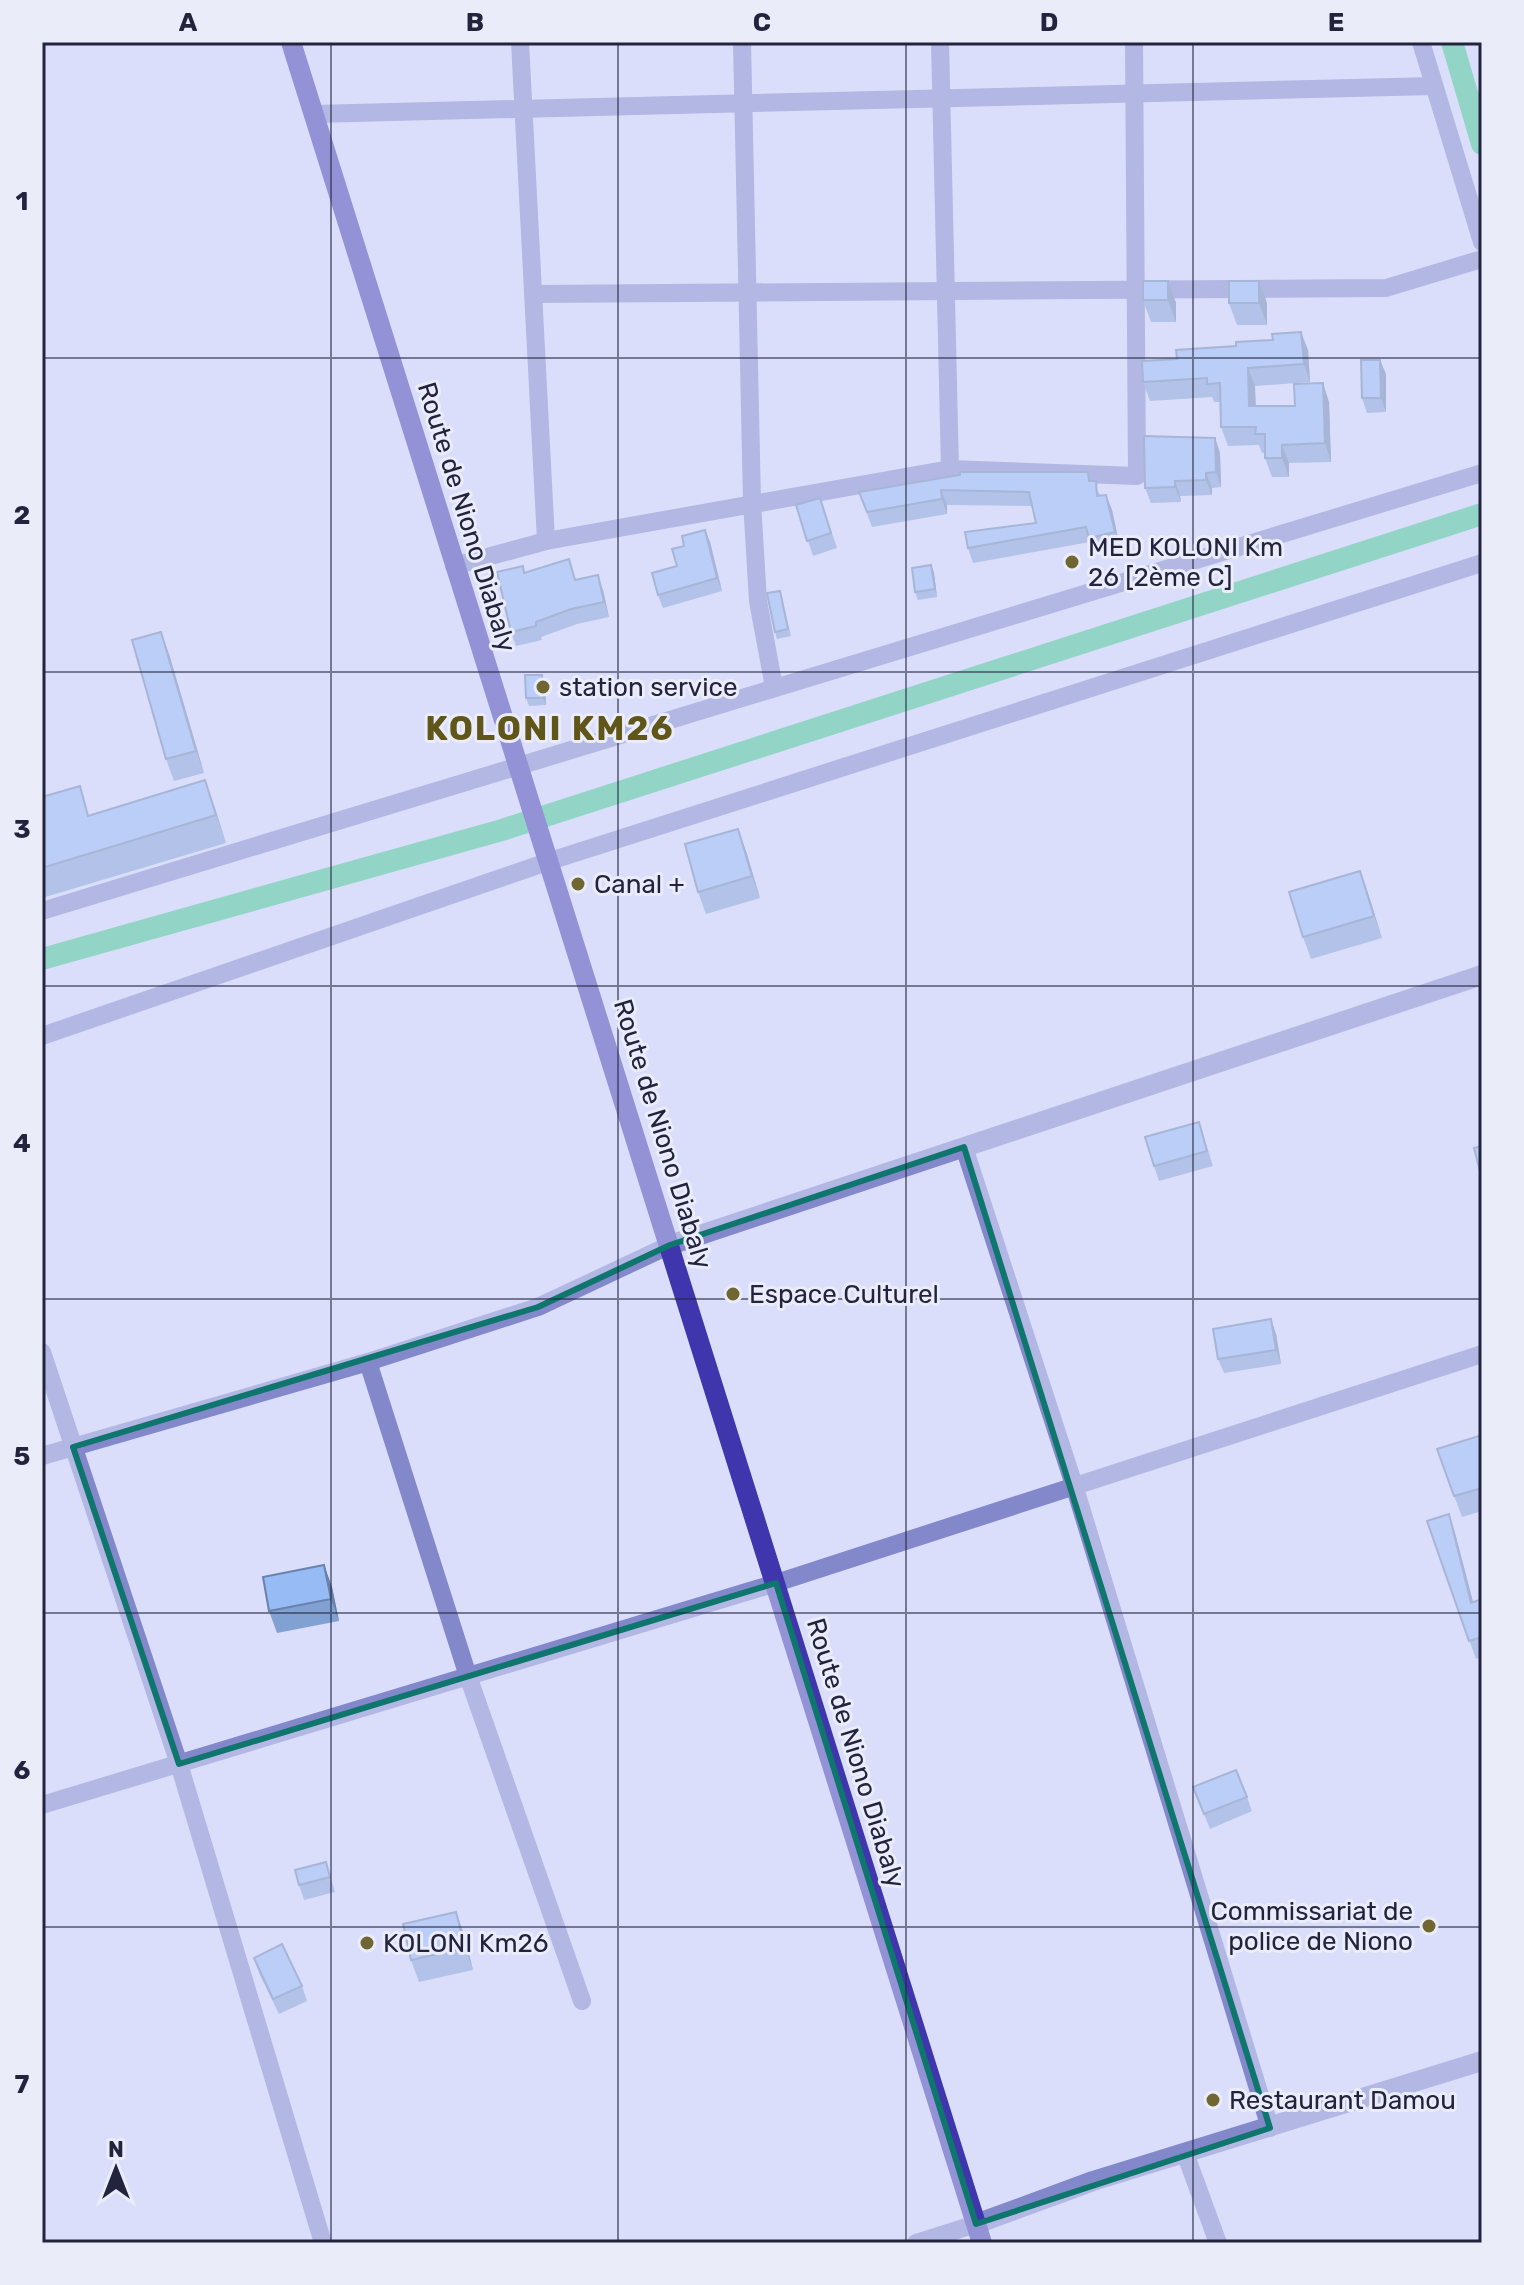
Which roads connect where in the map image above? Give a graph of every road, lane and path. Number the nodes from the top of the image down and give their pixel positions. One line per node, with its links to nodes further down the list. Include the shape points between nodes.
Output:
1 (291, 42): 12 (main road, Route de Niono Diabaly)
2 (520, 42): 11 (street)
3 (742, 42): 10 (street)
4 (940, 42): 9 (street)
5 (1134, 42): 8 (street)
6 (1421, 42): 7 (street)
7 (1434, 86): 8 (street); 13 (street)
8 (1135, 94): 9 (street); 15 (street)
9 (941, 98): 10 (street); 16 (street)
10 (743, 103): 11 (street); 17 (street)
11 (523, 109): 12 (street); 18 (street)
12 (314, 114): 24 (main road, Route de Niono Diabaly)
13 (1482, 242)
14 (1482, 259): 15 (street, via 1386,288)
15 (1138, 290): 16 (street); 19 (street, via 1137,476)
16 (946, 291): 17 (street); 19 (street)
17 (748, 293): 18 (street); 21 (street)
18 (533, 294): 22 (street)
19 (950, 469): 21 (street)
20 (1482, 473): 25 (street)
21 (752, 502): 22 (street); 25 (street, via 758,601)
22 (546, 541): 24 (street)
23 (1482, 563): 27 (street)
24 (454, 566): 26 (main road, Route de Niono Diabaly)
25 (774, 687): 26 (street)
26 (518, 763): 27 (main road, Route de Niono Diabaly); 28 (street)
27 (547, 853): 30 (street); 32 (main road, Route de Niono Diabaly)
28 (42, 911)
29 (1482, 975): 31 (street)
30 (42, 1036)
31 (964, 1147): 32 (street); 38 (street)
32 (670, 1245): 35 (street, via 538,1307); 39 (main road, Route de Niono Diabaly)
33 (42, 1352): 36 (street)
34 (1482, 1354): 38 (street)
35 (368, 1362): 36 (street); 40 (street)
36 (73, 1447): 37 (street); 41 (street)
37 (42, 1456)
38 (1074, 1485): 39 (street); 45 (street)
39 (776, 1583): 40 (street); 47 (main road, Route de Niono Diabaly)
40 (468, 1676): 41 (street); 43 (street)
41 (179, 1764): 42 (street); 48 (street)
42 (42, 1805)
43 (582, 2001)
44 (1482, 2061): 45 (street)
45 (1270, 2128): 46 (street)
46 (1185, 2153): 47 (street, via 1093,2181); 50 (street)
47 (979, 2234): 49 (street)
48 (323, 2243)
49 (916, 2243)
50 (1218, 2243)

